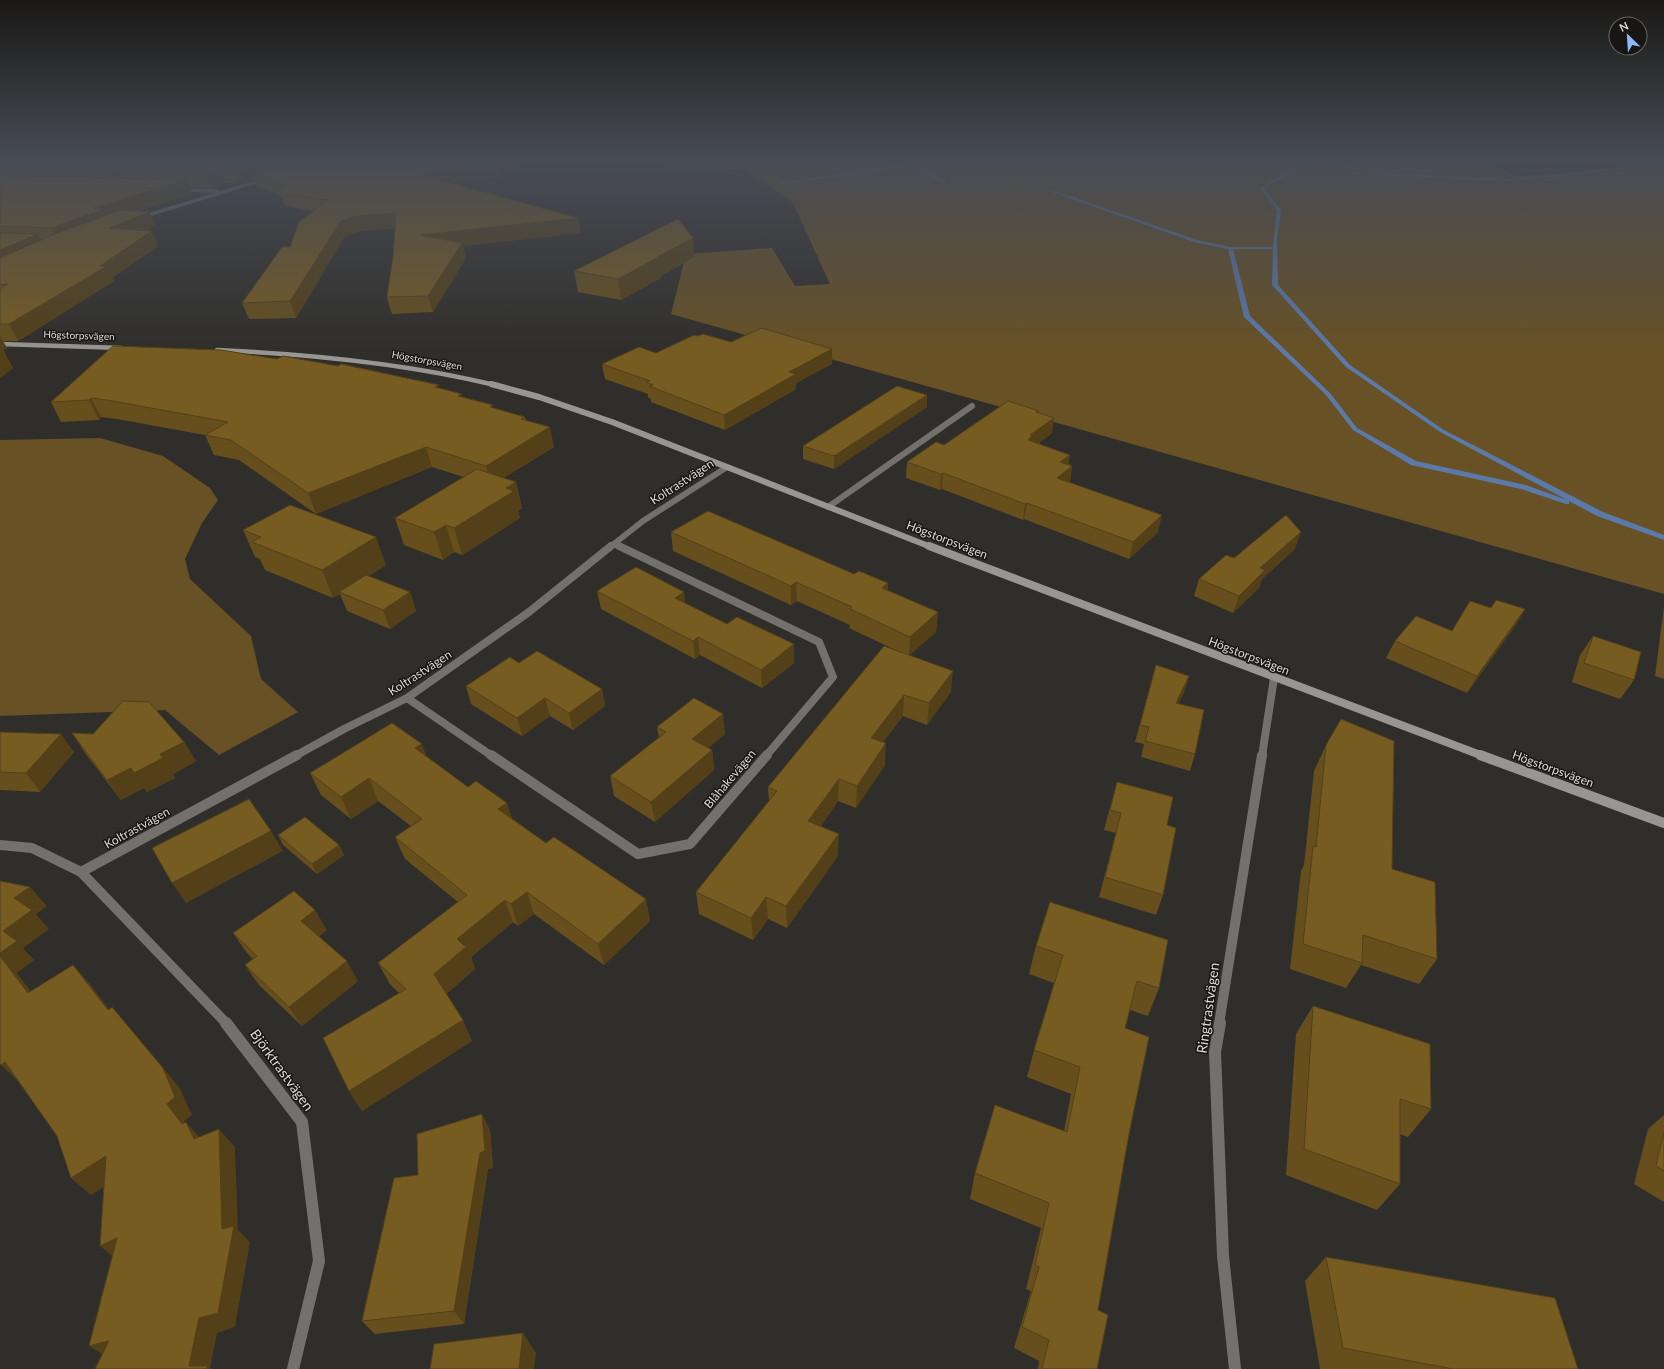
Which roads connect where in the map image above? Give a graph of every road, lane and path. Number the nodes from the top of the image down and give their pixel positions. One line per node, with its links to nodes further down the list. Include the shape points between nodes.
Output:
1 (0, 344): 2 (street, Högstorpsvägen)
2 (127, 348)
3 (214, 350): 5 (street, Högstorpsvägen, via 344,358 427,370 557,402)
4 (972, 406): 6 (street)
5 (727, 467): 6 (street, Högstorpsvägen); 7 (street, Koltrastvägen, via 643,522)
6 (828, 507): 8 (street, Högstorpsvägen)
7 (616, 545): 9 (street, Koltrastvägen, via 529,612); 9 (street, Blåhakevägen, via 819,642 833,677 690,844 638,854)
8 (1274, 678): 10 (street, Högstorpsvägen); 14 (street, Ringtrastvägen, via 1215,1052 1223,1256)
9 (407, 698): 12 (street, Koltrastvägen, via 344,729)
10 (1664, 823)
11 (0, 846): 12 (street, via 32,848)
12 (81, 872): 13 (street, Björktrastvägen, via 233,1030 302,1122 319,1261)
13 (293, 1369)
14 (1235, 1369)

